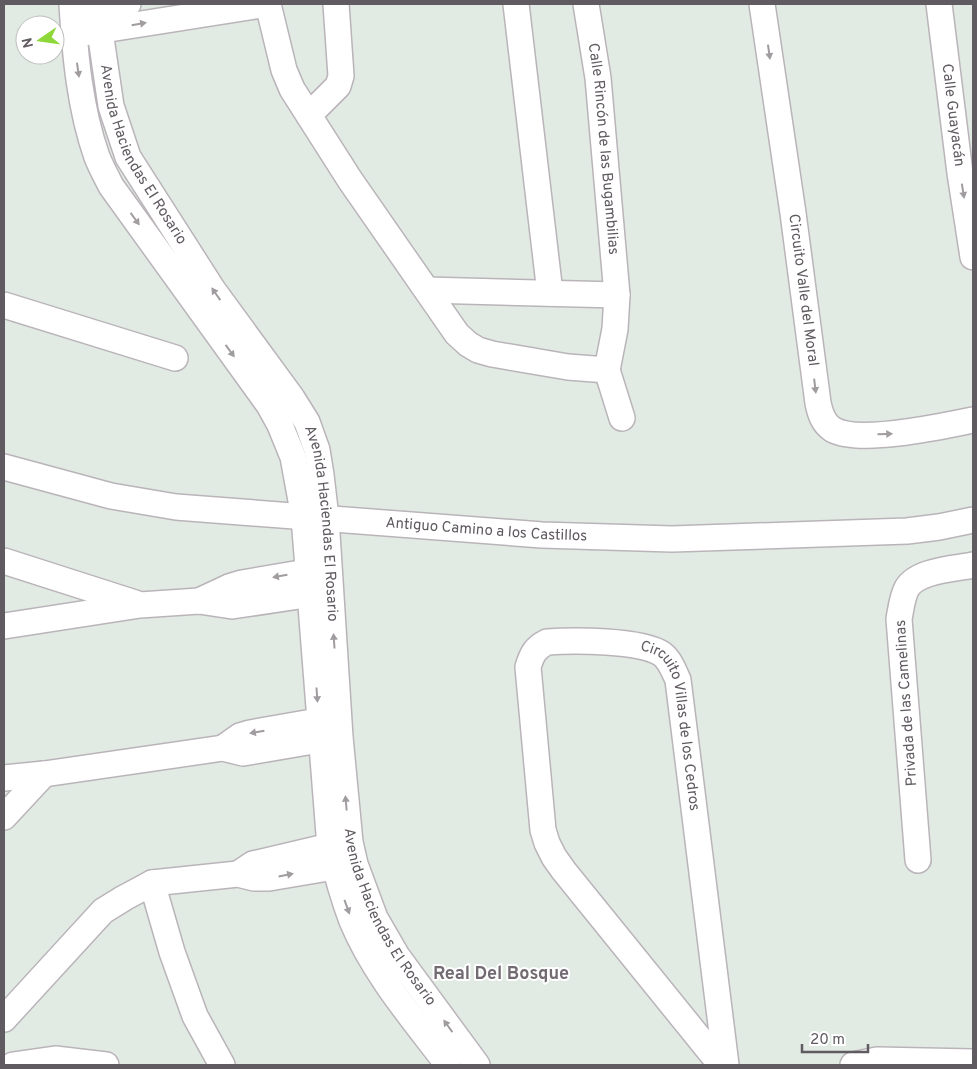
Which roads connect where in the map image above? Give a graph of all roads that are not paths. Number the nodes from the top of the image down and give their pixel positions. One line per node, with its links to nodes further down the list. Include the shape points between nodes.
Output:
1 (128, 4): 8 (street)
2 (268, 4): 8 (street, one-way to 2, via 196,14); 10 (street, via 284,70)
3 (336, 4): 10 (street, via 341,76 338,86)
4 (516, 4): 13 (street)
5 (586, 4): 14 (street, Calle Rincón de las Bugambilias, via 598,78)
6 (762, 4): 20 (street, Circuito Valle del Moral, one-way to 20, via 820,413 830,428 850,434 899,434)
7 (939, 4): 11 (street, Calle Guayacán, one-way to 11)
8 (97, 15): 9 (street); 18 (street, Avenida Haciendas El Rosario, one-way to 8, via 214,290 128,157 111,106)
9 (72, 17): 18 (street, Avenida Haciendas El Rosario, one-way to 18, via 80,84 90,131 98,159 111,186)
10 (309, 115): 12 (street, via 350,180)
11 (973, 257)
12 (428, 290): 13 (street); 17 (street, via 457,334 478,350 568,367)
13 (550, 293): 14 (street)
14 (617, 295): 17 (street, Calle Rincón de las Bugambilias, via 616,329)
15 (7, 301): 16 (street)
16 (175, 358)
17 (607, 370): 19 (street)
18 (275, 394): 22 (street, Avenida Haciendas El Rosario, via 307,422 317,450)
19 (622, 418)
20 (973, 420)
21 (4, 467): 22 (street, Antiguo Camino a los Castillos, via 139,502)
22 (315, 517): 23 (street, Antiguo Camino a los Castillos, via 542,535 672,539 907,531); 26 (street, Avenida Haciendas El Rosario)
23 (973, 520)
24 (4, 562): 27 (street)
25 (973, 565): 34 (street, Privada de las Camelinas, via 918,578 908,587 902,600 899,619)
26 (319, 581): 27 (street, via 232,606 199,601); 29 (street, Avenida Haciendas El Rosario)
27 (140, 605): 28 (street)
28 (4, 626)
29 (330, 729): 30 (street, via 250,733 223,748); 33 (street, Avenida Haciendas El Rosario)
30 (44, 774): 31 (street); 32 (street)
31 (4, 778)
32 (4, 817)
33 (342, 855): 35 (street, via 253,864 238,874); 41 (street, Avenida Haciendas El Rosario, one-way to 41, via 353,922 362,941 390,987); 42 (street, Avenida Haciendas El Rosario, one-way to 33, via 397,956)
34 (918, 860)
35 (152, 884): 36 (street, via 103,911); 40 (street, via 195,1016)
36 (4, 1019)
37 (973, 1062): 45 (street, via 876,1060)
38 (13, 1065): 39 (street, via 55,1060)
39 (106, 1065)
40 (222, 1065)
41 (448, 1065)
42 (477, 1065)
43 (721, 1065): 44 (street, Circuito Villas de los Cedros, via 564,871 546,843 528,667 536,647 547,642 625,643 661,654 671,663 678,680)
44 (726, 1065)
45 (853, 1065)

